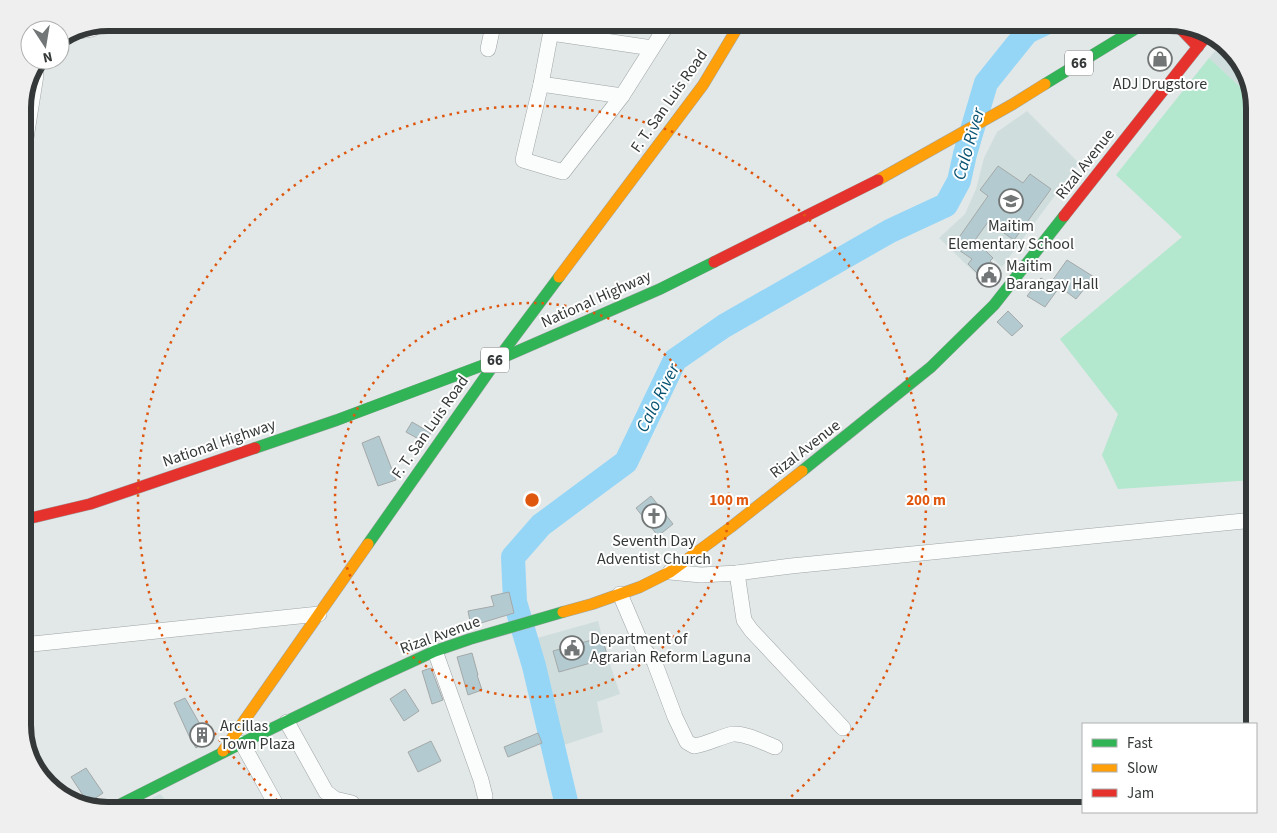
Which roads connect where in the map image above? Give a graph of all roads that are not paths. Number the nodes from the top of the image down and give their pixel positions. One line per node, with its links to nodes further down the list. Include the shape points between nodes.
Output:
1 (492, 31): 11 (street)
2 (551, 31): 12 (street)
3 (557, 31): 10 (street)
4 (664, 31): 10 (street)
5 (735, 31): 14 (main road, F. T. San Luis Road, via 704,85)
6 (1132, 31): 14 (main road, National Highway / 66, via 1013,104 877,181 660,289)
7 (1185, 33): 9 (main road)
8 (1204, 39): 9 (main road, Rizal Avenue)
9 (1198, 47): 17 (main road, Rizal Avenue, via 987,312 931,367 874,414)
10 (652, 48): 13 (street)
11 (488, 50)
12 (541, 84): 13 (street); 13 (street, via 523,160 563,172)
13 (622, 96)
14 (497, 360): 15 (main road, National Highway / 66, via 337,420 90,504); 20 (main road, F. T. San Luis Road)
15 (31, 518)
16 (1246, 521): 18 (street)
17 (670, 572): 18 (street, via 701,575); 19 (main road, Rizal Avenue)
18 (737, 573): 24 (street, via 744,620)
19 (620, 594): 22 (main road, Rizal Avenue); 26 (street, via 643,648 654,661 687,742 694,746 733,734)
20 (319, 614): 21 (street); 27 (main road, F. T. San Luis Road)
21 (31, 643)
22 (436, 651): 23 (main road, Rizal Avenue); 28 (street)
23 (287, 722): 25 (main road, Rizal Avenue); 31 (street, via 326,792 335,799)
24 (843, 728)
25 (242, 743): 27 (main road, Rizal Avenue); 30 (street)
26 (775, 747)
27 (221, 754): 29 (main road, Rizal Avenue)
28 (485, 796)
29 (125, 802)
30 (275, 802)
31 (348, 802)

